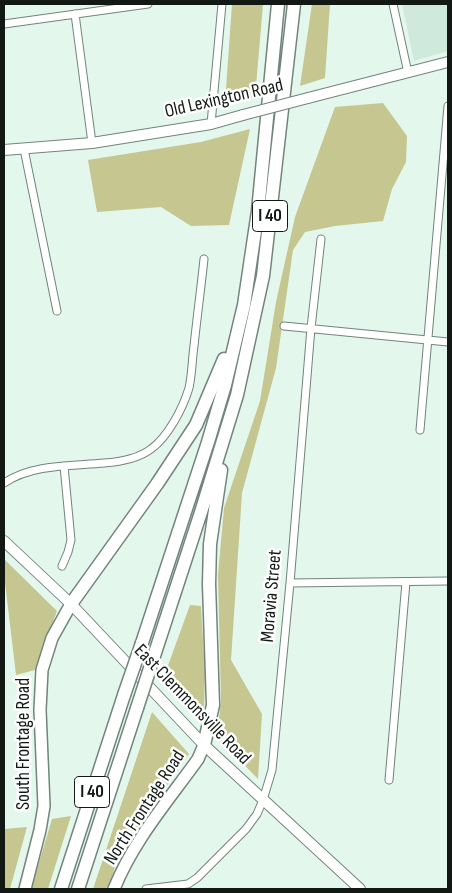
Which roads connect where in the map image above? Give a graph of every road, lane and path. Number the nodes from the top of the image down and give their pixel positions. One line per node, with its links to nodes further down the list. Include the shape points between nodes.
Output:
1 (80, 4): 7 (street)
2 (148, 4): 7 (street)
3 (222, 4): 12 (street)
4 (278, 4): 18 (highway, I 40, via 258,211)
5 (294, 4): 24 (highway, I 40, via 263,276)
6 (393, 4): 10 (street)
7 (78, 13): 8 (street); 13 (street)
8 (4, 24)
9 (448, 62): 10 (main road, Old Lexington Road)
10 (408, 73): 12 (main road, Old Lexington Road, bridge)
11 (448, 108): 22 (street)
12 (210, 124): 13 (main road, Old Lexington Road)
13 (92, 143): 14 (main road, Old Lexington Road)
14 (24, 149): 15 (main road, Old Lexington Road); 19 (street)
15 (4, 150)
16 (321, 239): 21 (street, Moravia Street)
17 (204, 259): 26 (street, via 189,387 182,407 166,434 151,450 134,457 107,463)
18 (244, 305): 33 (highway, via 196,425 158,484); 38 (highway, I 40, bridge, via 208,442)
19 (57, 311)
20 (284, 326): 21 (street)
21 (312, 328): 22 (street); 32 (street, Moravia Street)
22 (427, 340): 23 (street); 25 (street)
23 (448, 342)
24 (228, 426): 34 (highway, via 210,544 213,705); 39 (highway, I 40, bridge)
25 (420, 430)
26 (64, 466): 27 (street, via 12,477); 29 (street, via 71,540)
27 (4, 483)
28 (4, 541): 33 (main road, East Clemmonsville Road)
29 (62, 566)
30 (448, 581): 31 (street)
31 (406, 582): 32 (street); 35 (street)
32 (290, 583): 36 (street, Moravia Street, via 272,770)
33 (71, 604): 34 (main road, East Clemmonsville Road); 37 (main road, South Frontage Road, via 52,638 42,670 40,710 44,806)
34 (204, 745): 36 (main road, East Clemmonsville Road); 40 (main road, North Frontage Road, via 198,759 134,848)
35 (389, 780)
36 (263, 800): 41 (street, Moravia Street, via 246,829 197,878 188,884); 42 (main road, East Clemmonsville Road)
37 (25, 889)
38 (61, 889)
39 (78, 889)
40 (114, 889)
41 (146, 889)
42 (360, 889)

